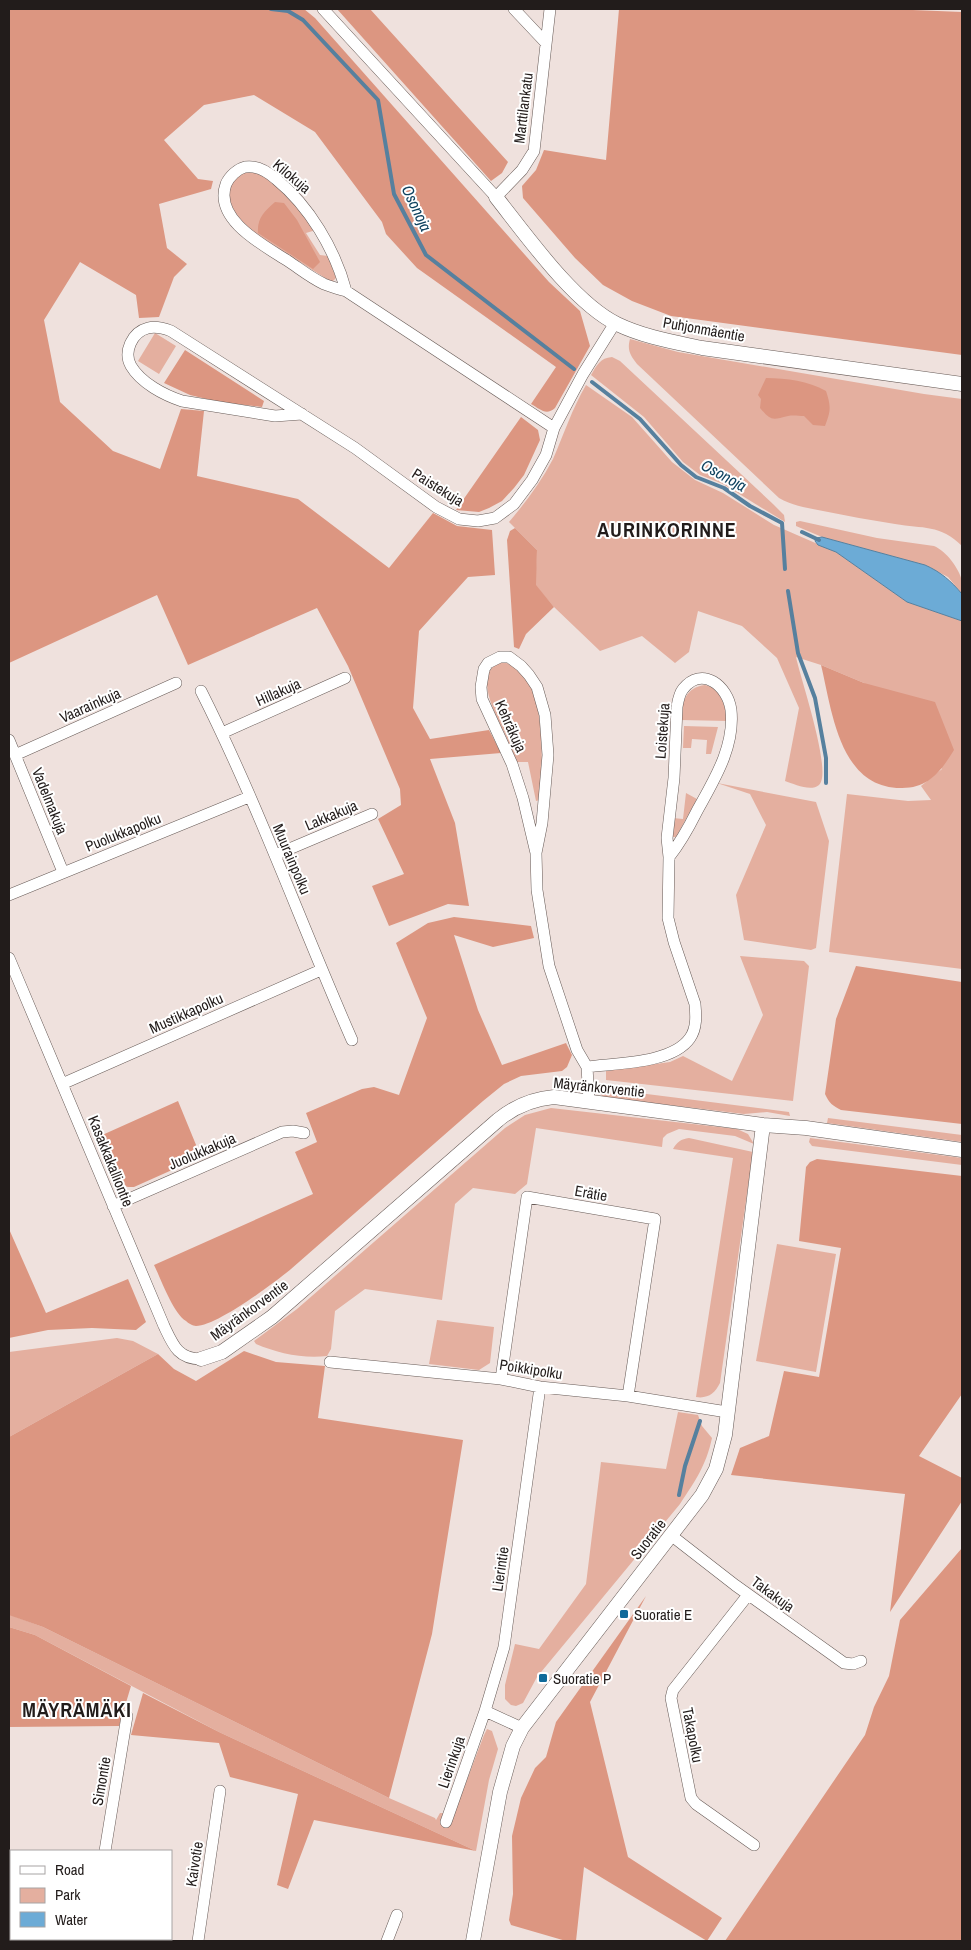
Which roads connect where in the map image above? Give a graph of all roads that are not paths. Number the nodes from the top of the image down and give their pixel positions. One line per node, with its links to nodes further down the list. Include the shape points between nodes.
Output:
1 (323, 9): 5 (street)
2 (514, 9): 4 (street)
3 (550, 9): 4 (street, Marttilankatu)
4 (546, 44): 5 (street, Marttilankatu, via 534,151 522,170)
5 (496, 197): 7 (street, Puhjonmäentie, via 551,265 590,305)
6 (346, 291): 6 (street, Kilokuja, via 324,238 306,208 291,191 261,169 244,167 232,175 227,182 224,199 241,229 323,284); 10 (street, Kilokuja)
7 (615, 323): 8 (street, Puhjonmäentie, via 660,339 702,348); 10 (street, Paistekuja)
8 (962, 384)
9 (302, 414): 9 (street, Paistekuja, via 171,331 147,328 136,335 128,350 130,365 137,375 172,398 275,416); 10 (street, Paistekuja, via 436,507 459,519 478,521 495,518 514,504 538,471)
10 (554, 428)
11 (345, 678): 14 (street, Hillakuja)
12 (176, 683): 16 (street, Vaarainkuja)
13 (201, 691): 14 (street, Muurainpolku)
14 (222, 733): 17 (street, Muurainpolku)
15 (9, 740): 16 (street, Vadelmakuja)
16 (15, 755): 22 (street, Vadelmakuja)
17 (249, 797): 20 (street, Muurainpolku); 22 (street, Puolukkapolku)
18 (372, 814): 20 (street, Lakkakuja)
19 (536, 853): 19 (street, Kehräkuja, via 548,755 545,715 537,687 529,675 509,657 500,657 484,669 482,699 512,764); 27 (street, Kehräkuja, via 537,890 549,966)
20 (275, 855): 25 (street, Muurainpolku)
21 (669, 857): 21 (street, Loistekuja, via 720,769 730,734 728,697 716,682 700,680 688,685 682,690 677,707 667,838); 27 (street, Loistekuja, via 668,918 695,1004 694,1032 685,1044 655,1059)
22 (63, 872): 23 (street, Puolukkapolku)
23 (9, 895)
24 (9, 958): 28 (street, Kasakkakalliontie)
25 (321, 970): 26 (street, Muurainpolku); 28 (street, Mustikkapolku)
26 (352, 1040)
27 (586, 1067): 29 (street, Kehräkuja)
28 (62, 1084): 33 (street, Kasakkakalliontie)
29 (589, 1101): 30 (street, Mäyränkorventie); 34 (street, Mäyränkorventie, via 554,1096 523,1103 505,1114 290,1302 222,1352)
30 (763, 1124): 32 (street, Mäyränkorventie); 39 (street, Suoratie)
31 (304, 1133): 33 (street, Juolukkakuja, via 282,1132)
32 (962, 1150)
33 (113, 1206): 34 (street, Kasakkakalliontie, via 170,1338 184,1356)
34 (202, 1358)
35 (330, 1362): 36 (street, Poikkipolku)
36 (502, 1379): 37 (street, Poikkipolku); 38 (street, Erätie, via 527,1197 655,1219)
37 (540, 1387): 38 (street, Poikkipolku); 43 (street, Lierintie, via 504,1647)
38 (628, 1396): 39 (street, Poikkipolku)
39 (727, 1412): 40 (street, Suoratie, via 713,1474)
40 (672, 1536): 41 (street, Takakuja); 45 (street, Suoratie)
41 (748, 1595): 42 (street, Takakuja, via 844,1663); 48 (street, Takapolku, via 671,1698 691,1798)
42 (861, 1662)
43 (485, 1712): 45 (street); 47 (street, Lierinkuja)
44 (127, 1716): 49 (street, Simontie)
45 (522, 1728): 53 (street, Suoratie, via 506,1767)
46 (220, 1791): 51 (street, Kaivotie)
47 (446, 1822)
48 (754, 1844)
49 (105, 1850)
50 (397, 1915): 52 (street)
51 (198, 1941)
52 (387, 1941)
53 (473, 1941)

